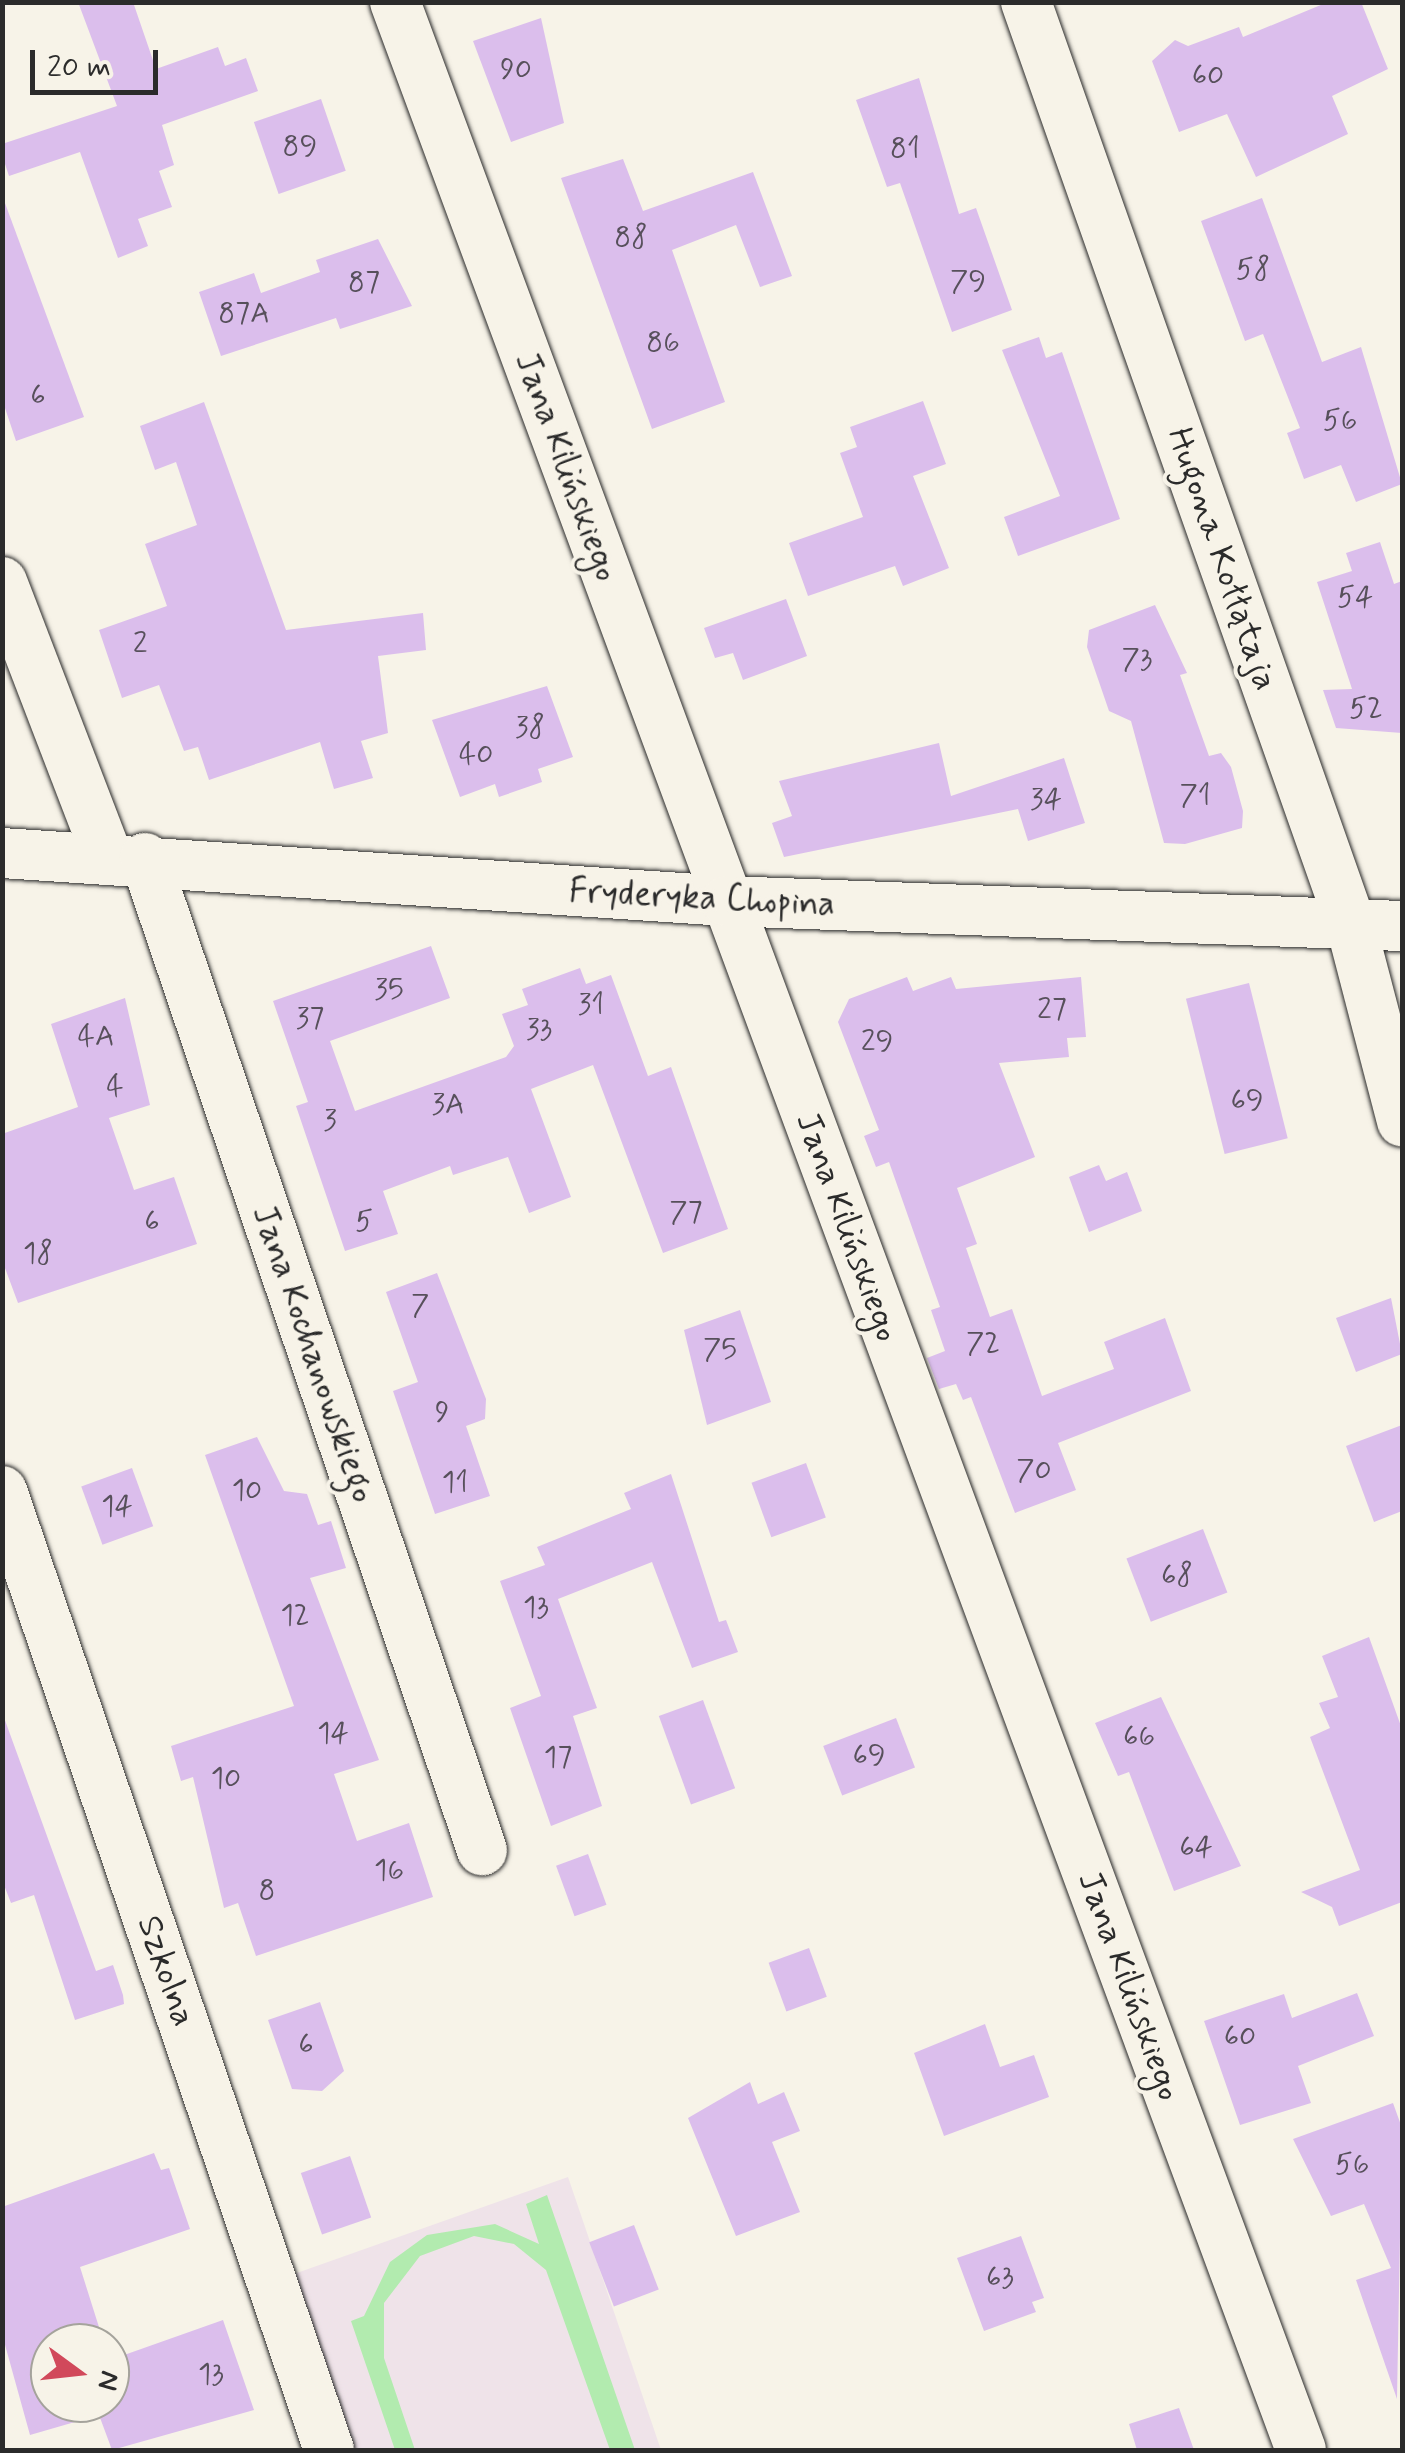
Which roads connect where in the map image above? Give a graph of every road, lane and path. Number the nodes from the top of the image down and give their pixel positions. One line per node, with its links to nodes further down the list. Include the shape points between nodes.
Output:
1 (394, 2): 6 (street, Jana Kilińskiego)
2 (1026, 2): 7 (street, Hugona Kołłątaja)
3 (2, 582): 5 (street, Jana Kochanowskiego)
4 (2, 852): 5 (street, Fryderyka Chopina)
5 (126, 858): 6 (street, Fryderyka Chopina); 11 (street, Jana Kochanowskiego)
6 (726, 902): 7 (street, Fryderyka Chopina); 13 (street, Jana Kilińskiego)
7 (1351, 925): 8 (street, Fryderyka Chopina); 9 (street, Hugona Kołłątaja)
8 (1402, 926)
9 (1402, 1121)
10 (2, 1492): 12 (street, Szkolna)
11 (482, 1850)
12 (328, 2450)
13 (1301, 2450)

